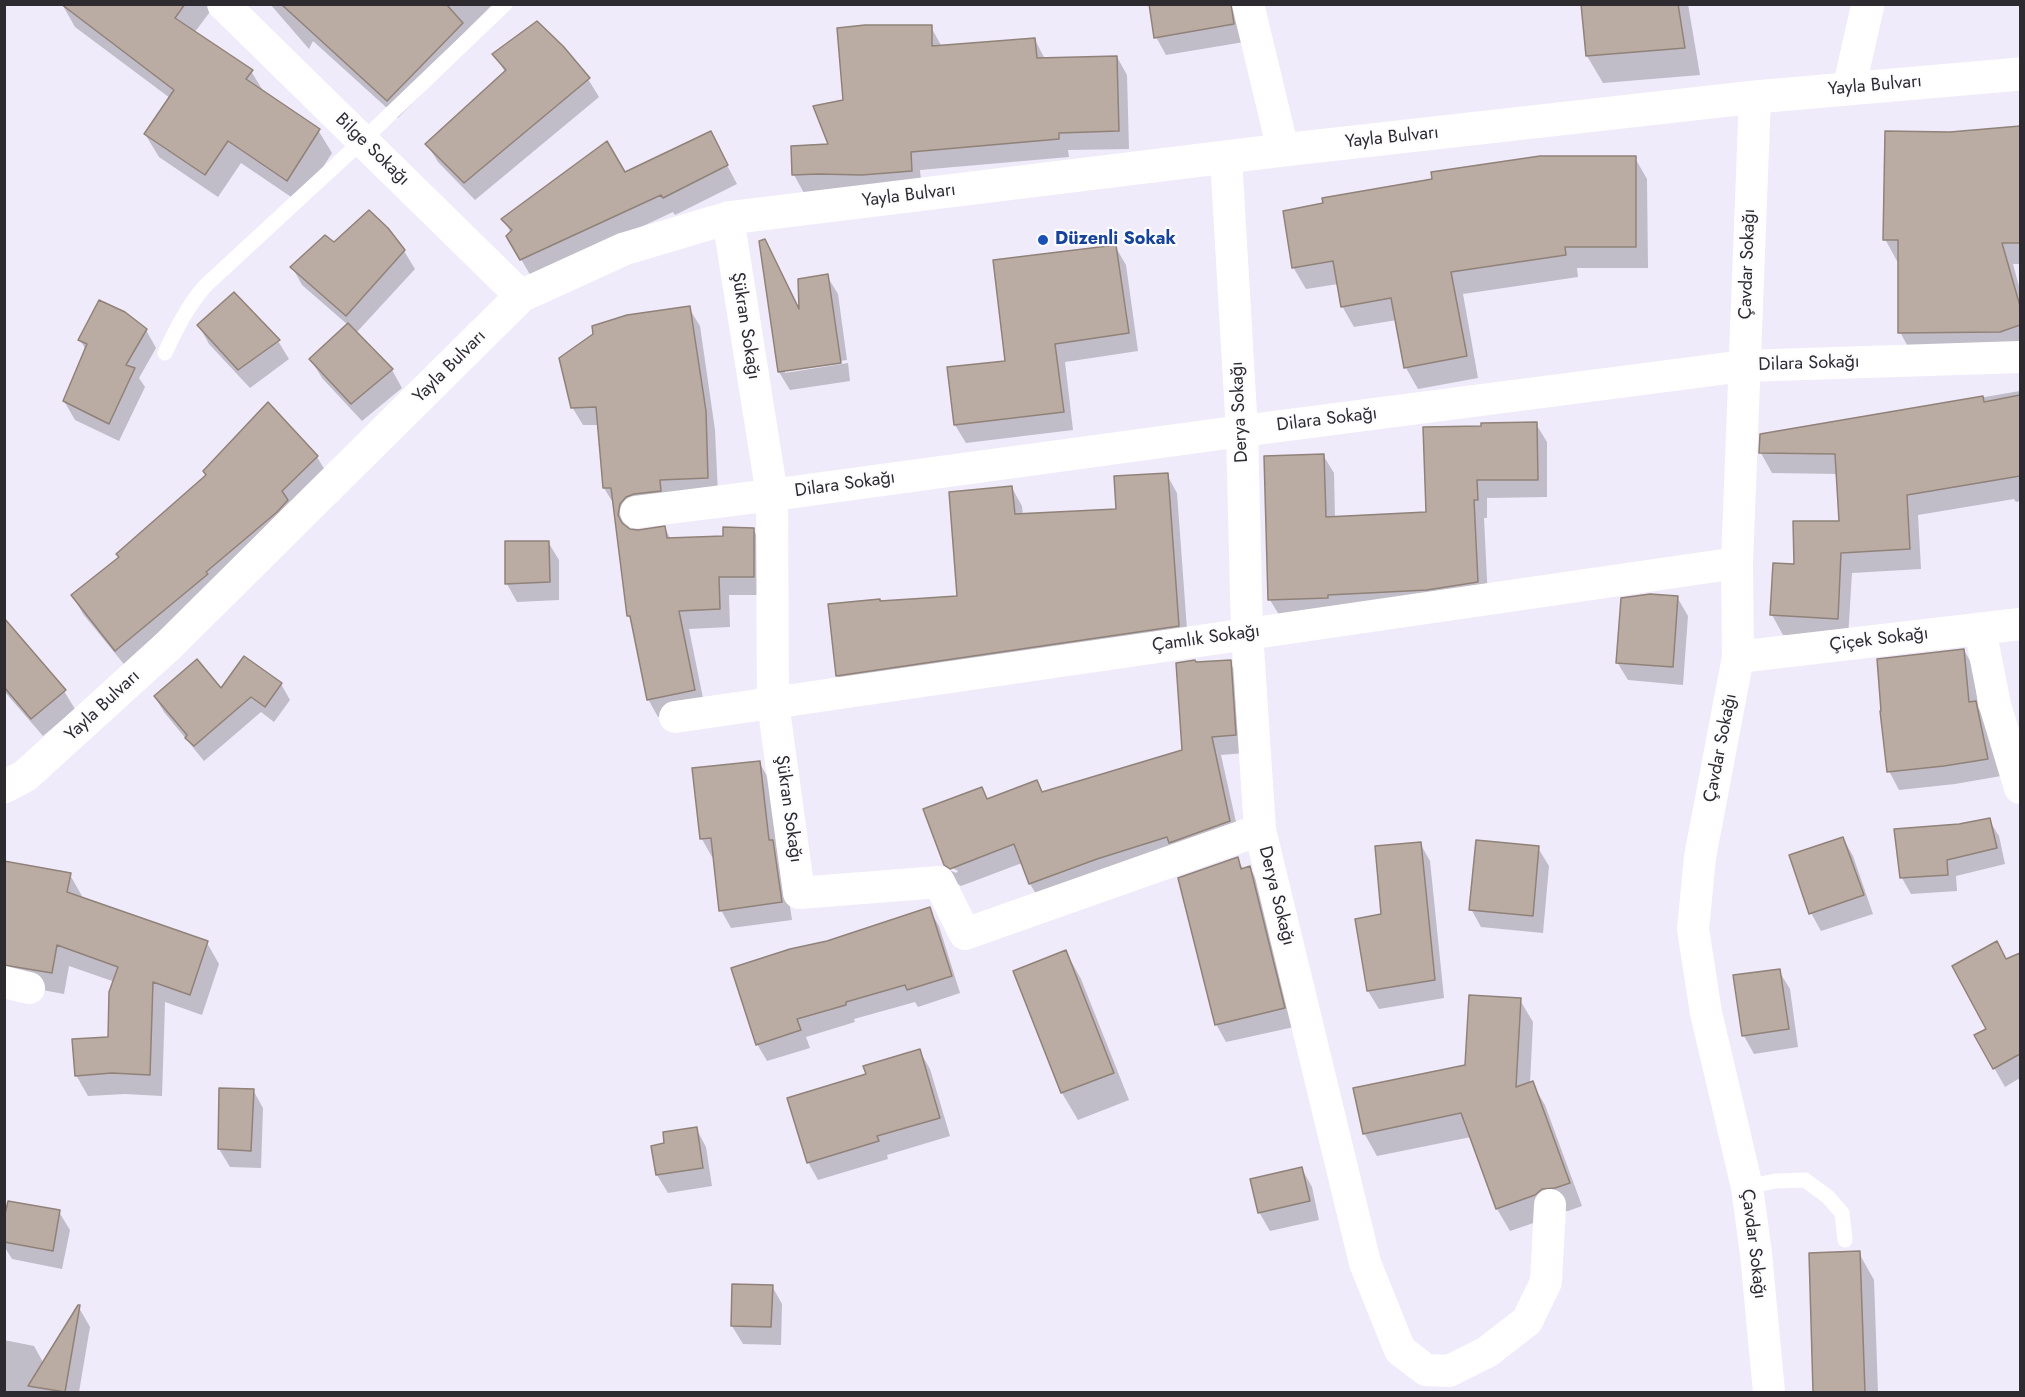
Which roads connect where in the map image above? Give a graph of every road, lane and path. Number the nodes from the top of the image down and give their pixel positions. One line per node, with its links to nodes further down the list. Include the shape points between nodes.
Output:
1 (223, 4): 8 (street, Bilge Sokağı)
2 (505, 4): 8 (lane)
3 (1248, 4): 9 (street)
4 (1868, 4): 6 (main road)
5 (2020, 74): 6 (main road, Yayla Bulvarı)
6 (1849, 88): 7 (main road, Yayla Bulvarı)
7 (1755, 97): 9 (main road, Yayla Bulvarı); 15 (street, Çavdar Sokağı)
8 (362, 141): 12 (street, Bilge Sokağı); 13 (lane, via 205,286 177,326)
9 (1282, 150): 10 (main road, Yayla Bulvarı)
10 (1226, 158): 11 (main road, Yayla Bulvarı); 16 (street, Derya Sokağı)
11 (728, 218): 12 (main road, Yayla Bulvarı, via 624,249); 17 (street, Şükran Sokağı)
12 (521, 296): 26 (main road, Yayla Bulvarı, via 169,645 25,776)
13 (165, 353)
14 (2020, 357): 15 (street, Dilara Sokağı)
15 (1744, 366): 16 (street, Dilara Sokağı); 19 (street, Çavdar Sokağı)
16 (1242, 431): 17 (street, Dilara Sokağı); 22 (street, Derya Sokağı)
17 (772, 495): 18 (street, Dilara Sokağı); 24 (street, Şükran Sokağı)
18 (636, 512)
19 (1737, 563): 22 (street, Çamlık Sokağı); 23 (street, Çavdar Sokağı)
20 (2020, 624): 21 (street, Çiçek Sokağı)
21 (1980, 629): 23 (street, Çiçek Sokağı); 27 (street, via 1995,705)
22 (1247, 633): 24 (street, Çamlık Sokağı); 28 (street, Derya Sokağı)
23 (1738, 657): 29 (street, Çavdar Sokağı, via 1700,857 1693,929 1706,1013)
24 (773, 703): 25 (street, Çamlık Sokağı); 28 (street, Şükran Sokağı, via 799,893 939,882 965,934)
25 (675, 717)
26 (4, 787)
27 (2020, 789)
28 (1260, 830): 30 (street, Derya Sokağı, via 1365,1263 1400,1350 1426,1370 1449,1371 1487,1352 1527,1321 1546,1282)
29 (1747, 1187): 31 (lane, via 1805,1180 1842,1213); 32 (street, Çavdar Sokağı)
30 (1550, 1205)
31 (1845, 1240)
32 (1768, 1392)

